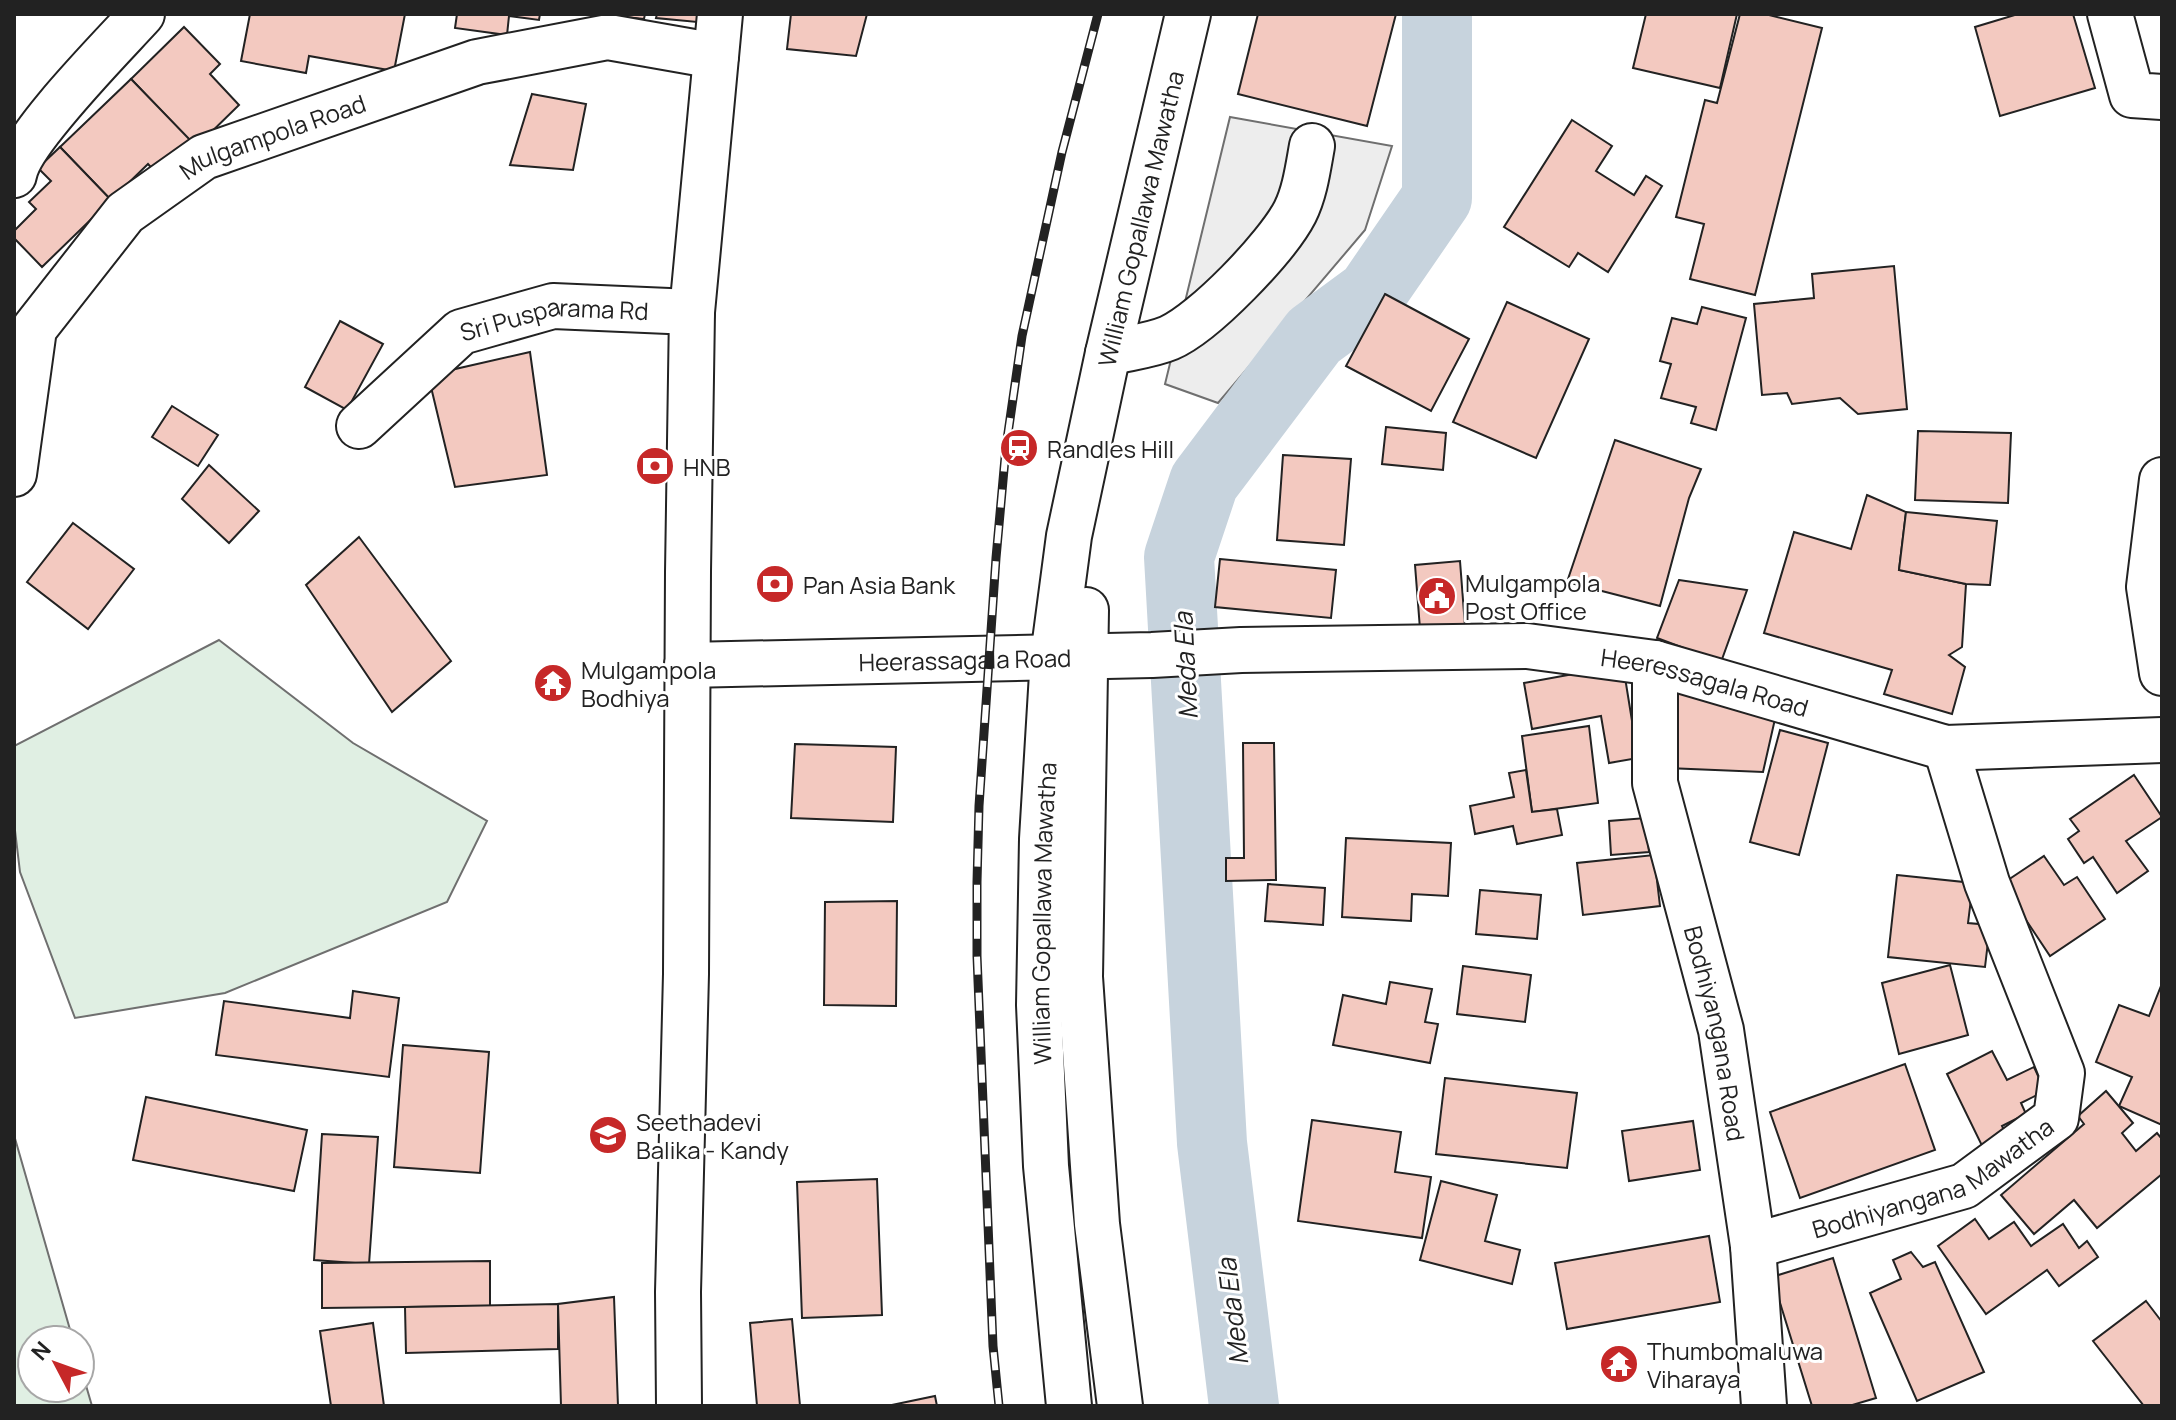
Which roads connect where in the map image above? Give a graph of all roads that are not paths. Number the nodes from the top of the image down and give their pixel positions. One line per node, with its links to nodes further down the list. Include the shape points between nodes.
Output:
1 (142, 14): 7 (main road, via 44,124)
2 (1188, 14): 9 (main road, William Gopallawa Mawatha)
3 (2110, 14): 5 (main road, via 2132,95)
4 (718, 35): 8 (main road); 11 (main road, Mulgampola Road, via 608,37 477,62 204,157 125,213 34,329)
5 (2162, 97)
6 (1312, 146): 9 (main road, via 1295,212 1216,305 1169,338)
7 (14, 175)
8 (692, 312): 10 (main road, Sri Pusparama Rd, via 553,306 461,332); 16 (main road)
9 (1108, 353): 14 (main road, William Gopallawa Mawatha, via 1069,536)
10 (359, 426)
11 (14, 474)
12 (2162, 480): 17 (main road, via 2149,587)
13 (1241, 650): 14 (main road, Heerassagala Road); 15 (main road, Heeressagala Road, via 1527,646)
14 (1069, 656): 16 (main road, Heerassagala Road); 22 (main road, William Gopallawa Mawatha, via 1042,839 1039,1005 1046,1166); 23 (main road, William Gopallawa Mawatha, via 1080,977 1097,1224)
15 (1655, 663): 19 (main road, Heeressagala Road); 20 (main road, Bodhiyangana Road, via 1655,783 1721,1030)
16 (687, 665): 21 (main road)
17 (2162, 673)
18 (2162, 740): 19 (main road, Heeressagala Road)
19 (1946, 748): 20 (main road, Bodhiyangana Mawatha, via 1987,883 2062,1073 2056,1118 1964,1186)
20 (1753, 1246): 24 (main road, Bodhiyangana Road)
21 (679, 1406)
22 (1069, 1406)
23 (1120, 1406)
24 (1764, 1406)

